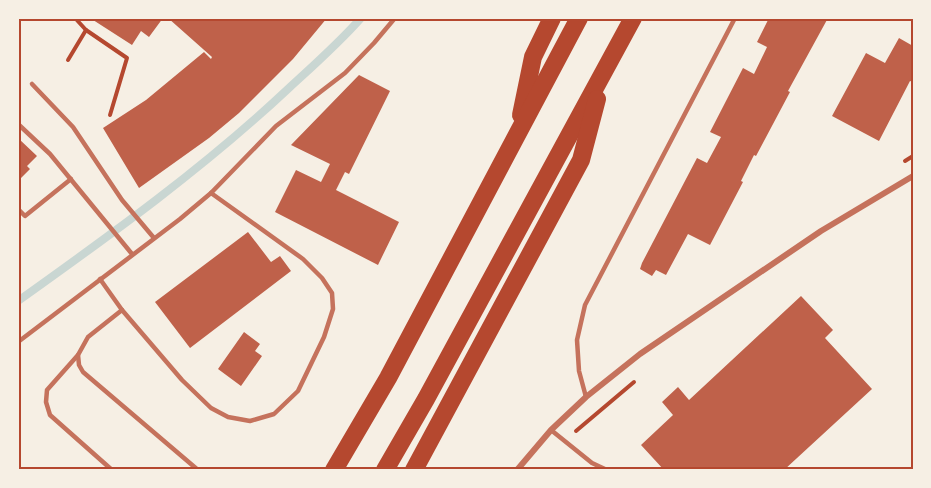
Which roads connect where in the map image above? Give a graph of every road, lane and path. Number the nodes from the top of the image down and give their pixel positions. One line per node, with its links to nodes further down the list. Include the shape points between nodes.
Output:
1 (75, 18): 7 (path)
2 (395, 18): 16 (lane, via 345,73 276,126)
3 (552, 18): 13 (highway, via 533,57)
4 (579, 18): 13 (highway)
5 (633, 18): 9 (highway)
6 (735, 18): 25 (lane, via 585,305 578,340 579,371)
7 (86, 30): 8 (path); 11 (path, via 127,58)
8 (68, 60)
9 (605, 71): 32 (highway); 33 (highway, via 581,160)
10 (32, 84): 18 (lane, via 73,127 122,200)
11 (110, 114)
12 (18, 124): 15 (lane)
13 (515, 139): 31 (highway, via 388,378)
14 (913, 177): 23 (street, via 821,231)
15 (71, 179): 17 (lane, via 25,216); 19 (lane)
16 (211, 193): 18 (lane); 21 (lane, via 303,259 332,293 333,309 324,337 298,391 274,414 250,422 228,417 211,408 182,380)
17 (18, 209)
18 (154, 238): 19 (lane)
19 (132, 254): 20 (lane)
20 (100, 279): 21 (lane); 22 (lane)
21 (122, 310): 24 (lane, via 88,337)
22 (18, 342)
23 (640, 354): 25 (street); 27 (path, via 641,375)
24 (78, 355): 29 (lane, via 47,390 45,402 50,415); 30 (lane, via 84,372)
25 (586, 398): 26 (street)
26 (551, 430): 27 (lane); 34 (street)
27 (566, 442): 28 (lane)
28 (592, 464): 35 (lane); 36 (lane)
29 (112, 470)
30 (198, 470)
31 (334, 470)
32 (385, 470)
33 (414, 470)
34 (517, 470)
35 (587, 470)
36 (607, 470)

